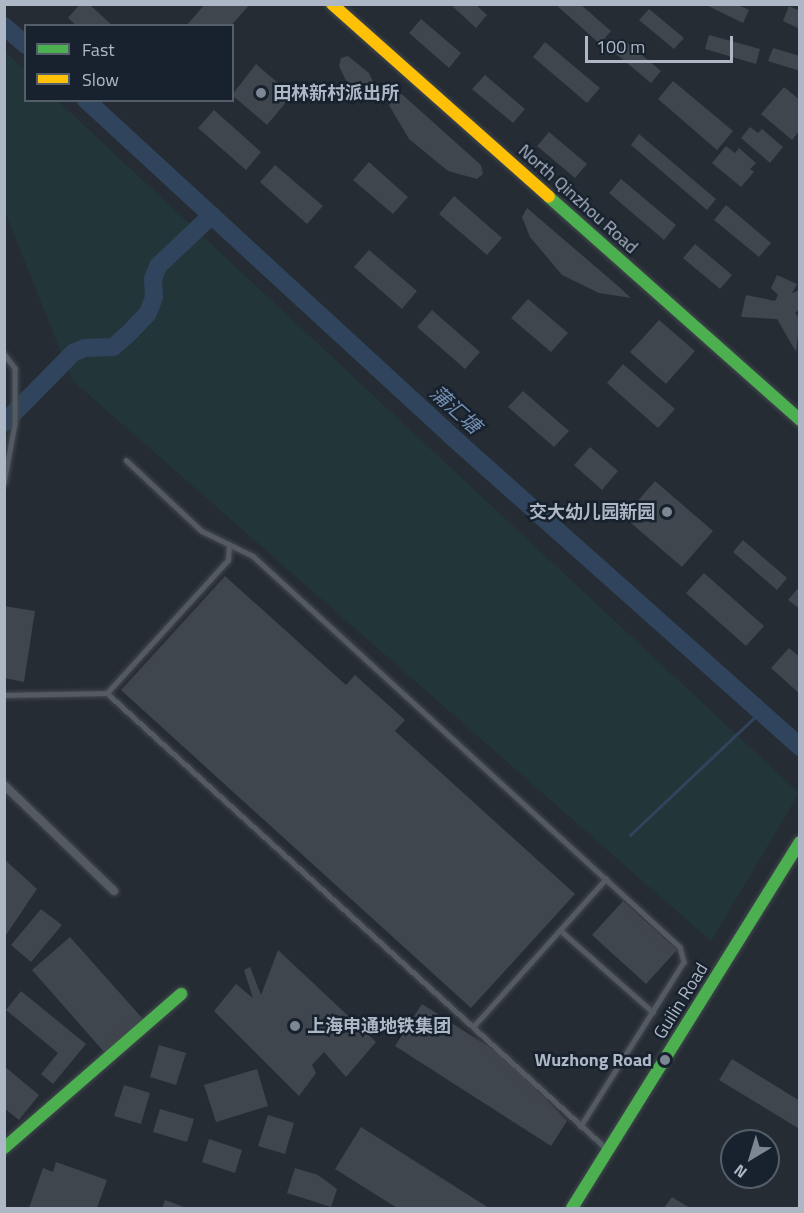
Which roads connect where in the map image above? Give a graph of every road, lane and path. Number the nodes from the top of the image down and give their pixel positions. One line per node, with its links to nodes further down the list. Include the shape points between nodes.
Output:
1 (332, 4): 3 (street, North Qinzhou Road)
2 (4, 354): 5 (lane, via 15,368 15,416)
3 (800, 420)
4 (126, 460): 6 (lane, via 202,531)
5 (4, 484)
6 (230, 545): 7 (lane, via 228,560); 11 (lane, via 253,556)
7 (107, 693): 8 (lane); 16 (lane)
8 (4, 695)
9 (4, 785): 12 (street)
10 (800, 842): 19 (street, Guilin Road)
11 (606, 879): 13 (lane); 15 (lane, via 684,954 684,963)
12 (114, 891)
13 (560, 930): 15 (lane); 16 (lane)
14 (181, 994): 18 (street)
15 (653, 1012): 17 (lane)
16 (473, 1027): 17 (lane)
17 (581, 1126): 19 (lane)
18 (4, 1148)
19 (608, 1150): 20 (street, Guilin Road)
20 (572, 1209)

